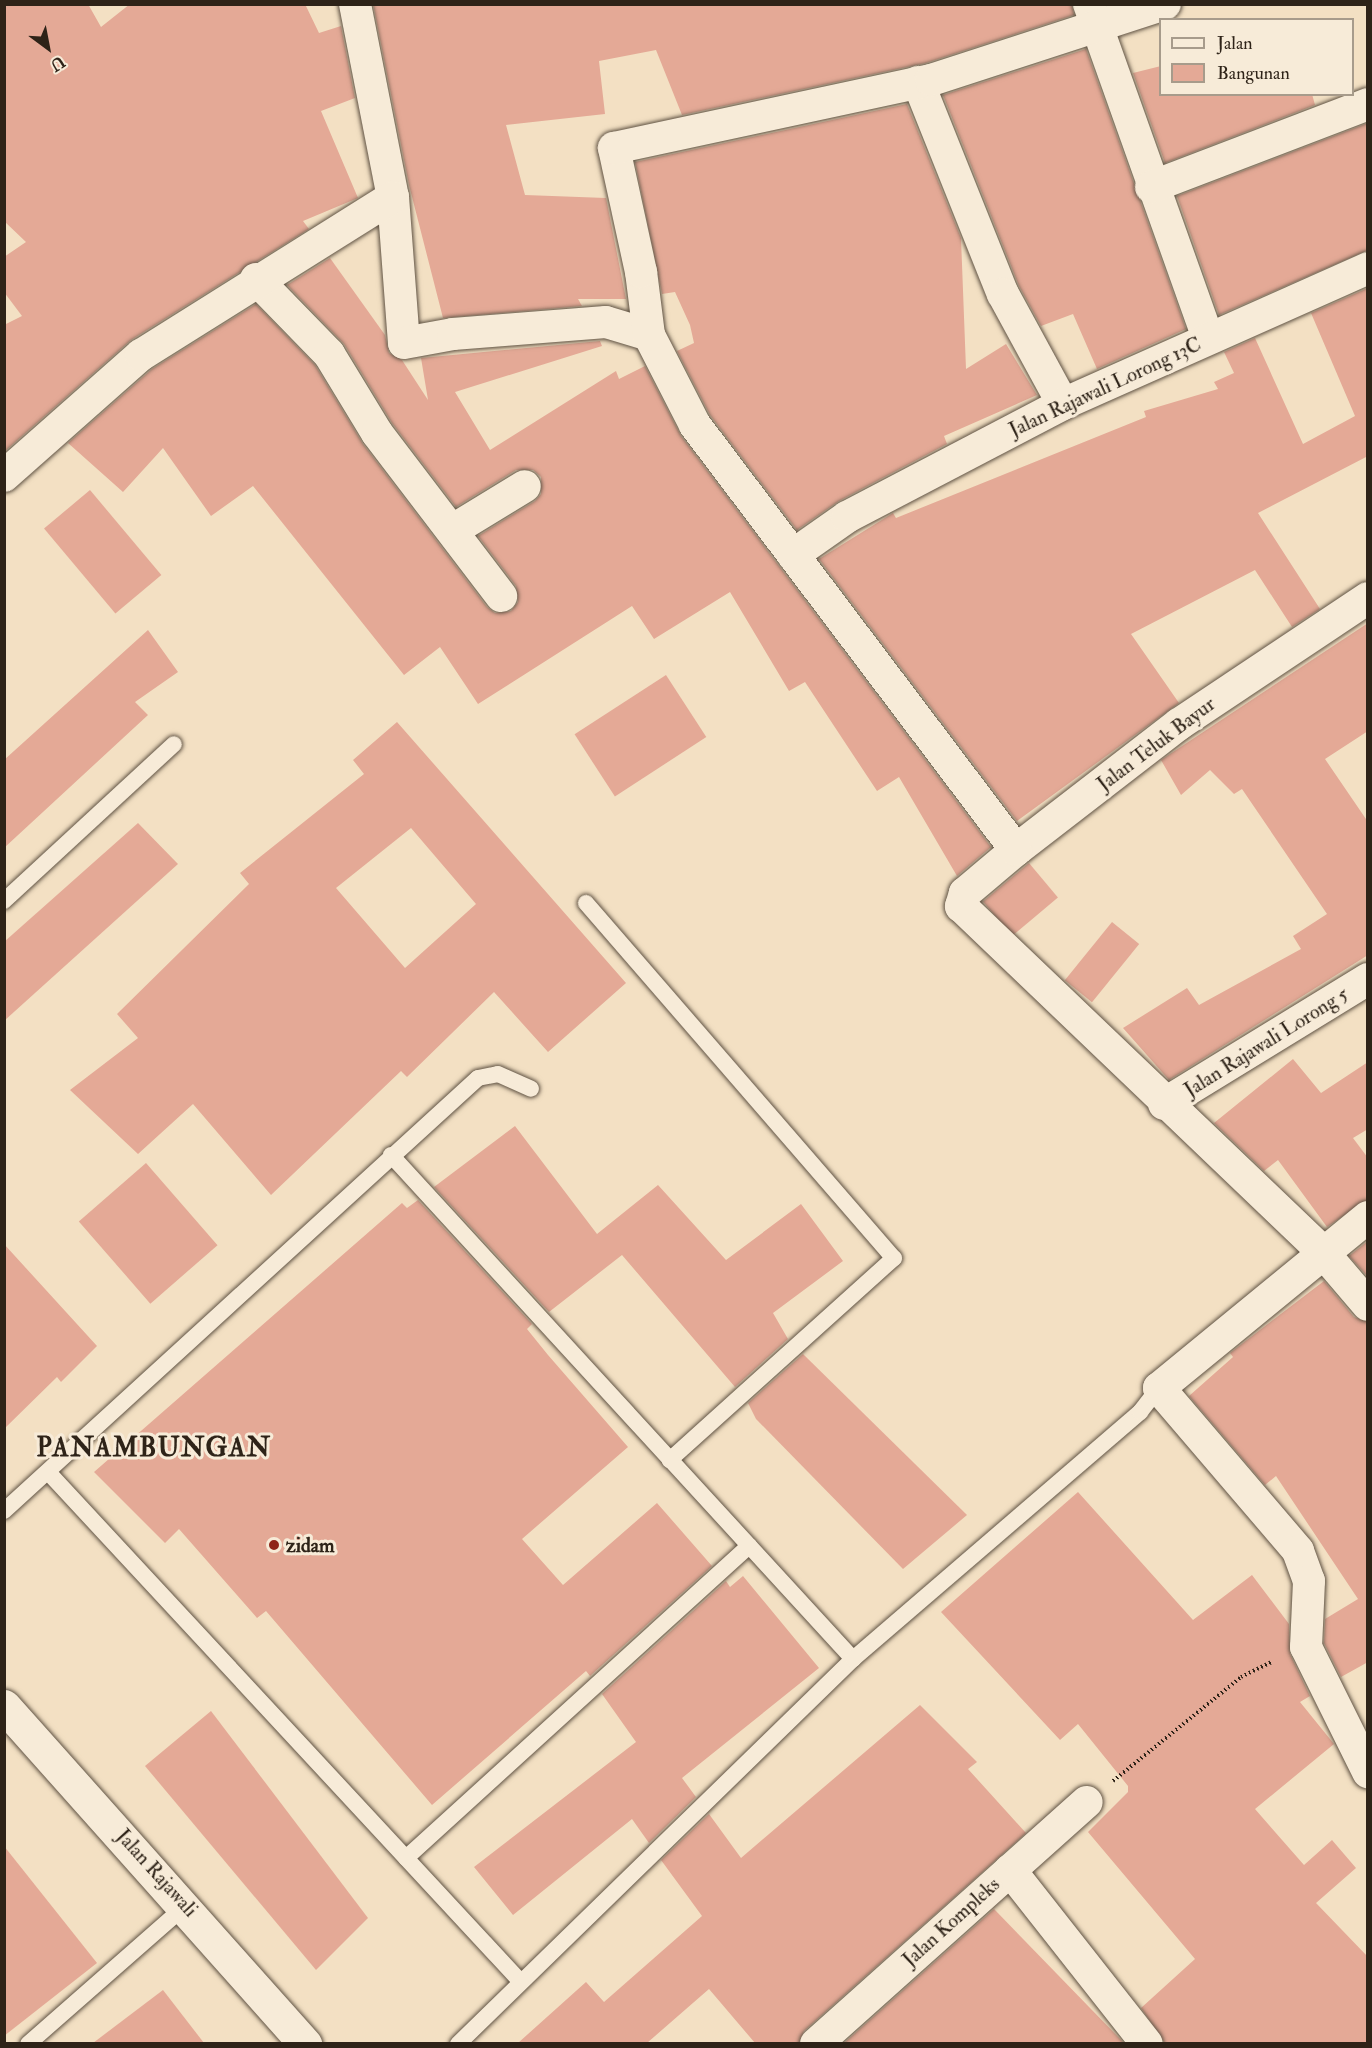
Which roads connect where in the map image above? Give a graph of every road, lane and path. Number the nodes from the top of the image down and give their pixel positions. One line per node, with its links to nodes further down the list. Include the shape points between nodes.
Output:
1 (355, 4): 7 (street)
2 (1165, 4): 3 (street)
3 (1093, 15): 4 (street); 6 (street)
4 (918, 82): 10 (street, via 614,148 641,272); 12 (street, via 1003,294)
5 (1368, 104): 6 (street)
6 (1151, 187): 11 (street)
7 (393, 196): 9 (street); 10 (street, via 404,344 453,334 606,322)
8 (1368, 268): 11 (street, Jalan Rajawali Lorong 13C)
9 (256, 279): 13 (street, via 94,392); 15 (street, via 329,354 377,433)
10 (649, 334): 16 (street, via 695,425)
11 (1208, 338): 12 (street, Jalan Rajawali Lorong 13C)
12 (1063, 404): 16 (street, Jalan Rajawali Lorong 13C, via 847,518)
13 (4, 476)
14 (525, 486): 15 (street)
15 (453, 530): 17 (street)
16 (793, 555): 20 (street)
17 (501, 596)
18 (1368, 598): 20 (street, Jalan Teluk Bayur, via 1179,724)
19 (174, 744): 21 (lane)
20 (1016, 850): 25 (street, Jalan Teluk Bayur, via 965,893 961,906)
21 (4, 901)
22 (586, 903): 31 (lane, via 894,1258)
23 (1368, 979): 25 (street, Jalan Rajawali Lorong 5)
24 (531, 1089): 26 (lane, via 498,1074 477,1078)
25 (1164, 1104): 28 (street)
26 (391, 1155): 31 (lane); 32 (lane)
27 (1368, 1217): 28 (street)
28 (1321, 1250): 29 (street); 30 (street)
29 (1368, 1305)
30 (1159, 1388): 35 (street, via 1298,1551 1309,1581); 36 (lane, via 1140,1412)
31 (670, 1460): 34 (lane)
32 (48, 1472): 33 (lane); 40 (lane)
33 (4, 1511)
34 (749, 1546): 36 (lane); 40 (lane)
35 (1306, 1647): 38 (street); 39 (path, via 1241,1677)
36 (853, 1659): 43 (lane)
37 (4, 1706): 42 (main road, Jalan Rajawali)
38 (1368, 1772)
39 (1087, 1802): 41 (street, Jalan Kompleks)
40 (406, 1858): 43 (lane)
41 (1010, 1870): 47 (street, Jalan Kompleks); 48 (street)
42 (186, 1905): 44 (lane); 45 (main road, Jalan Rajawali)
43 (520, 1982): 46 (lane)
44 (28, 2043)
45 (305, 2043)
46 (458, 2043)
47 (816, 2043)
48 (1147, 2043)

